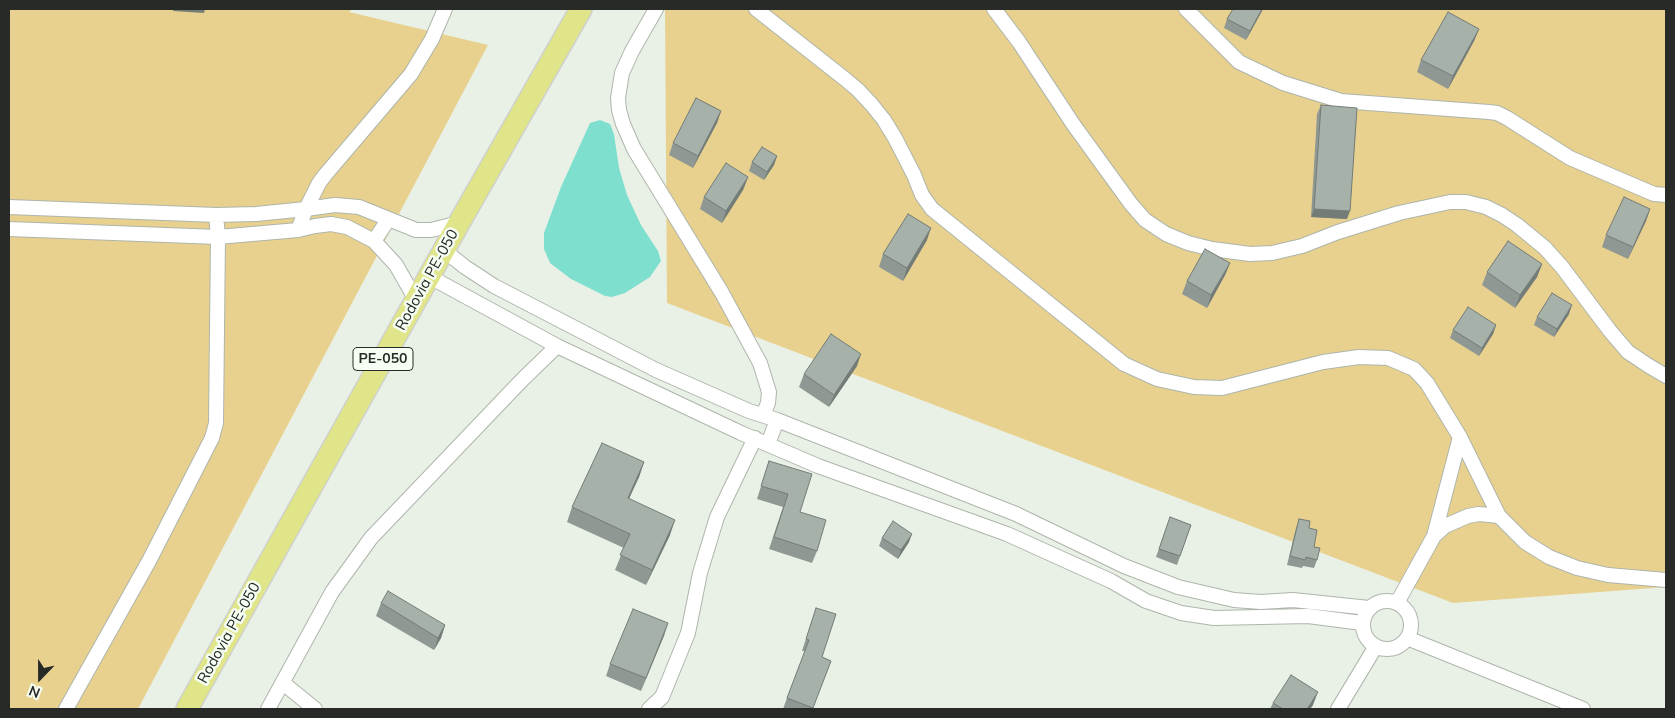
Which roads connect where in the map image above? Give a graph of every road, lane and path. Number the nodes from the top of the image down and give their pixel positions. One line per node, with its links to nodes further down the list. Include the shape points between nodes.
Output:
1 (445, 9): 9 (street, via 432,40 411,74 325,175)
2 (581, 9): 13 (main road, Rodovia PE-050 / PE-050)
3 (656, 9): 28 (street, via 622,74 619,110 634,149 722,293 760,364 769,392 768,403)
4 (756, 9): 31 (street, via 845,79 872,105 895,138 932,210 1124,364 1157,379 1194,387 1222,388 1323,362 1359,357 1388,358 1414,369 1427,383)
5 (994, 9): 27 (street, via 1131,204 1145,220 1166,234 1212,249 1272,253 1399,213 1450,202 1466,202 1502,215 1545,248 1628,352)
6 (1186, 9): 7 (street, via 1239,62 1283,83 1341,100 1497,114 1570,158 1654,194)
7 (1666, 195)
8 (9, 207): 10 (street)
9 (306, 208): 11 (street); 12 (street, via 347,205); 15 (street)
10 (94, 209): 11 (street); 16 (street)
11 (216, 215): 17 (street)
12 (388, 220): 13 (street, via 416,230); 18 (street)
13 (459, 223): 19 (main road, Rodovia PE-050 / PE-050)
14 (9, 229): 16 (street)
15 (298, 230): 17 (street); 18 (street, via 331,224 347,227)
16 (92, 232): 17 (street)
17 (218, 237): 43 (street, via 216,423 212,438 149,561)
18 (374, 240): 22 (street, via 396,265)
19 (444, 251): 20 (main road, Rodovia PE-050 / PE-050); 21 (street)
20 (430, 277): 22 (main road, Rodovia PE-050 / PE-050); 23 (street)
21 (494, 286): 23 (street); 24 (street)
22 (416, 300): 44 (main road, Rodovia PE-050 / PE-050)
23 (483, 306): 25 (street)
24 (548, 315): 25 (street); 28 (street, via 656,370)
25 (536, 335): 26 (street)
26 (557, 346): 30 (street); 41 (street, via 371,538 332,592)
27 (1666, 376)
28 (756, 413): 29 (street); 30 (street)
29 (777, 420): 32 (street); 37 (street, via 1016,514 1124,566 1178,587 1234,600 1294,600)
30 (741, 433): 32 (street)
31 (1460, 437): 33 (street); 34 (street)
32 (761, 441): 38 (street, via 818,466 1007,534 1111,581 1146,601 1181,613 1214,618 1308,616); 42 (street, via 717,517 700,573 688,633)
33 (1499, 516): 34 (street, via 1468,516 1446,526); 35 (street, via 1525,542 1549,557 1577,568 1608,575)
34 (1434, 536): 36 (street)
35 (1666, 580)
36 (1397, 603): 37 (street, via 1382,601); 39 (street, via 1410,618)
37 (1369, 608): 38 (street)
38 (1362, 623): 40 (street, via 1366,637)
39 (1407, 638): 40 (street, via 1390,649); 49 (street)
40 (1376, 646): 48 (street)
41 (283, 683): 45 (street); 46 (street)
42 (663, 703): 47 (street)
43 (66, 709)
44 (187, 709)
45 (268, 709)
46 (315, 709)
47 (649, 709)
48 (1338, 709)
49 (1583, 709)

